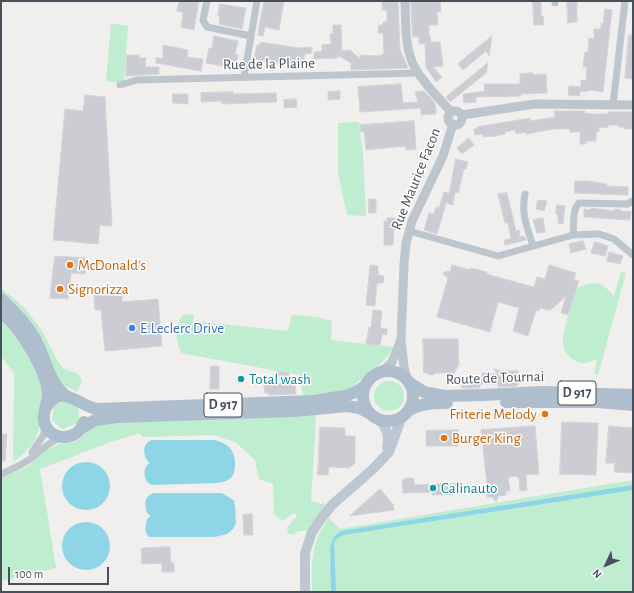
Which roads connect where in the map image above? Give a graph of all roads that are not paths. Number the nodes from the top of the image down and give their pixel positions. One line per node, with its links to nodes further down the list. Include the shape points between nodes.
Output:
1 (207, 1): 5 (street, via 204,20 207,27)
2 (257, 1): 5 (street)
3 (405, 1): 6 (street, Rue Maurice Facon, via 407,42 411,60)
4 (625, 1): 9 (street)
5 (251, 36): 7 (street)
6 (418, 73): 7 (street, Rue de la Plaine); 11 (street, Rue Maurice Facon)
7 (244, 78): 8 (street, Rue de la Plaine, via 137,80)
8 (120, 85)
9 (613, 105): 10 (street); 12 (street, via 535,104)
10 (633, 105)
11 (451, 112): 12 (street, via 456,111); 13 (street, via 448,119)
12 (462, 115): 13 (street, via 460,122)
13 (453, 124): 16 (street, Rue Maurice Facon, via 443,156)
14 (525, 194): 18 (street, via 523,212)
15 (633, 201): 17 (street, via 627,204 577,204)
16 (409, 231): 18 (street, via 498,256); 22 (street, Rue Maurice Facon, via 404,264)
17 (573, 235): 18 (street); 19 (street, via 599,234 610,237)
18 (533, 246)
19 (633, 255)
20 (1, 299): 27 (main road, via 30,331 54,382)
21 (1, 312): 30 (main road, via 19,331 36,359 46,386)
22 (401, 340): 23 (street, Rue Maurice Facon, via 392,362); 24 (street, Rue Maurice Facon)
23 (381, 372): 24 (main road, via 401,374); 25 (main road, via 372,377)
24 (408, 381): 26 (main road, Route de Tournai / D 917, via 429,394 444,396 543,392); 31 (main road, via 413,399)
25 (366, 386): 28 (main road, D 917, via 345,396 305,402 103,409 90,408); 32 (main road, via 364,402)
26 (633, 395)
27 (66, 396): 28 (main road); 30 (main road, via 55,398)
28 (79, 402): 34 (main road, via 85,415)
29 (633, 405): 31 (main road, Route de Tournai / D 917, via 524,401 436,403 422,404)
30 (47, 406): 33 (main road, via 44,417)
31 (405, 414): 32 (main road, via 390,420); 37 (main road, via 397,427 391,448)
32 (375, 416): 34 (main road, D 917, via 347,406 294,411 117,417 100,419); 37 (main road, via 386,430 388,438 388,448)
33 (46, 425): 35 (main road, via 53,434); 36 (street, via 40,441)
34 (82, 428): 35 (main road, via 73,435)
35 (62, 437): 36 (street, via 47,444)
36 (23, 463): 38 (street)
37 (379, 463): 39 (main road, via 333,504 309,538 305,553)
38 (1, 474)
39 (305, 592)

